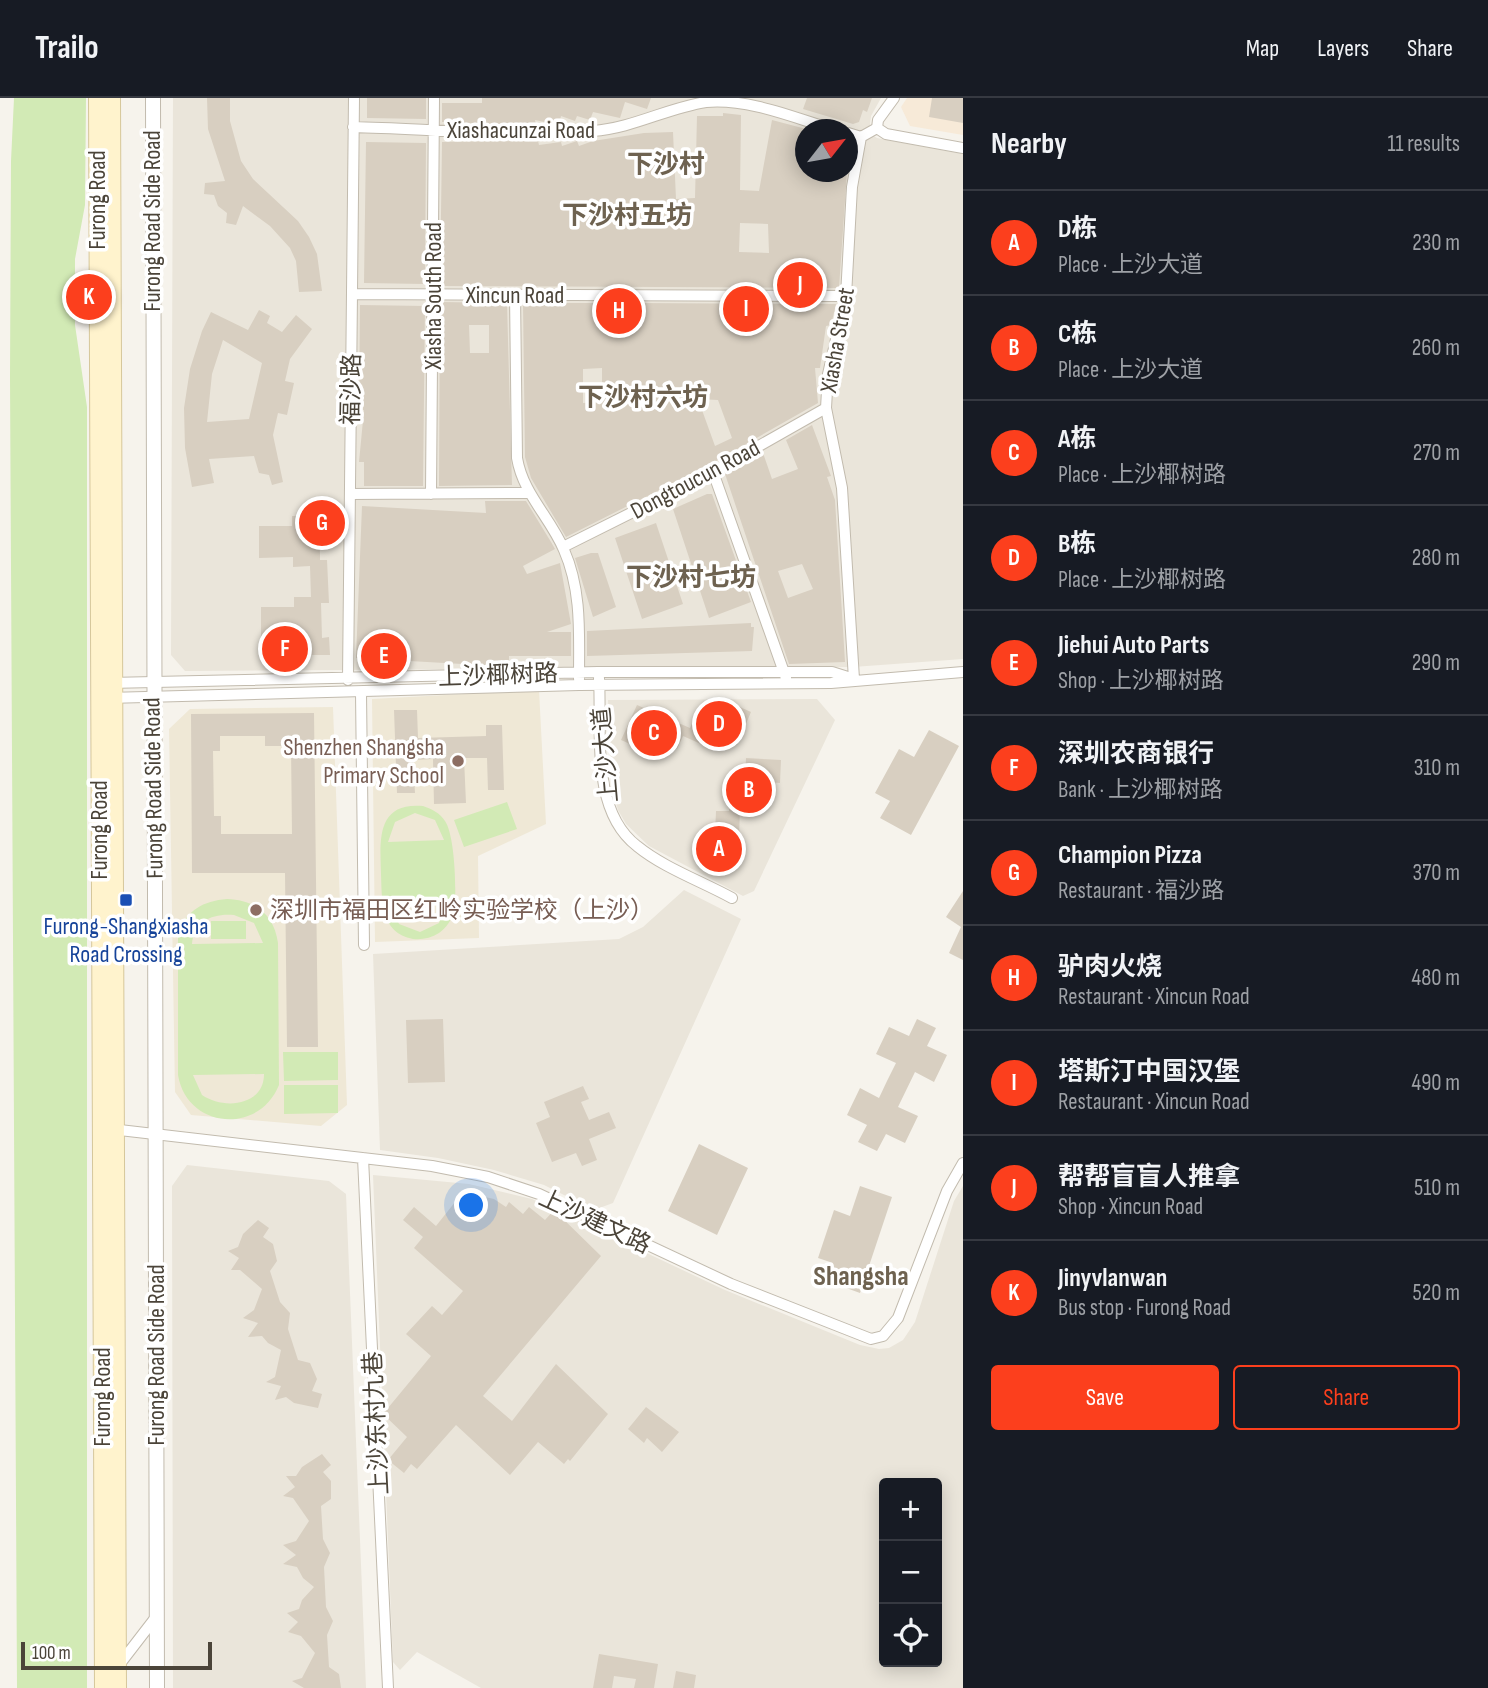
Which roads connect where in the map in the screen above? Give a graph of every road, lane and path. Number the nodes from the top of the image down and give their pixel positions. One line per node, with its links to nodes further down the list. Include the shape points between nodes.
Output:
1 (97, 98): 33 (main road, Furong Road)
2 (112, 98): 33 (main road, Furong Road)
3 (153, 98): 32 (street, Furong Road Side Road)
4 (354, 98): 8 (street, 福沙路)
5 (434, 98): 10 (street, Xiasha South Road)
6 (894, 98): 9 (street)
7 (795, 119): 10 (street, Xiashacunzai Road, via 734,102 708,101 639,123 591,131)
8 (353, 127): 10 (street, Xiashacunzai Road); 14 (street, 福沙路)
9 (877, 128): 12 (street); 13 (street, via 886,134)
10 (434, 130): 15 (street, Xiasha South Road)
11 (858, 136): 12 (street)
12 (861, 137): 17 (street, Xiasha Street, via 852,187)
13 (963, 148)
14 (353, 294): 15 (street, Xincun Road); 21 (street, 福沙路)
15 (433, 295): 16 (street, Xincun Road); 22 (street, Xiasha South Road)
16 (515, 295): 17 (street, Xincun Road); 20 (street, via 517,458)
17 (846, 296): 18 (street, Xiasha Street, via 828,374)
18 (826, 408): 19 (street, Dongtoucun Road); 28 (street, Xiasha Street, via 842,488)
19 (713, 472): 23 (street, Dongtoucun Road); 27 (street)
20 (529, 493): 22 (street); 23 (street)
21 (350, 494): 22 (street); 29 (street, 福沙路)
22 (431, 494)
23 (563, 547): 26 (street, via 579,600)
24 (598, 672): 26 (street, 上沙椰树路); 27 (street, 上沙椰树路); 31 (street, 上沙大道)
25 (963, 672): 28 (street, 上沙椰树路)
26 (579, 673): 29 (street, 上沙椰树路); 30 (street)
27 (786, 678): 28 (street, 上沙椰树路, via 832,672); 31 (street, 上沙椰树路)
28 (854, 679)
29 (348, 680): 32 (street, 上沙椰树路)
30 (579, 685): 31 (street, 上沙椰树路); 34 (street, 上沙椰树路)
31 (599, 685): 35 (street, 上沙大道, via 604,789 611,815 644,851)
32 (152, 690): 33 (street, 上沙椰树路); 34 (street, 上沙椰树路); 38 (street, Furong Road Side Road)
33 (106, 691): 37 (main road, Furong Road)
34 (361, 692): 36 (street)
35 (732, 898)
36 (364, 945)
37 (108, 1129): 38 (street, 上沙建文路); 42 (main road, Furong Road); 43 (main road, Furong Road)
38 (155, 1135): 39 (street, 上沙建文路); 41 (street, Furong Road Side Road)
39 (363, 1158): 40 (street, 上沙建文路, via 463,1170 515,1185 731,1283 871,1339 887,1333 898,1318 947,1191); 46 (street, 上沙东村九巷)
40 (963, 1163)
41 (157, 1616): 42 (street); 45 (street, Furong Road Side Road)
42 (118, 1667): 44 (main road, Furong Road)
43 (103, 1688)
44 (118, 1688)
45 (157, 1688)
46 (388, 1688)

